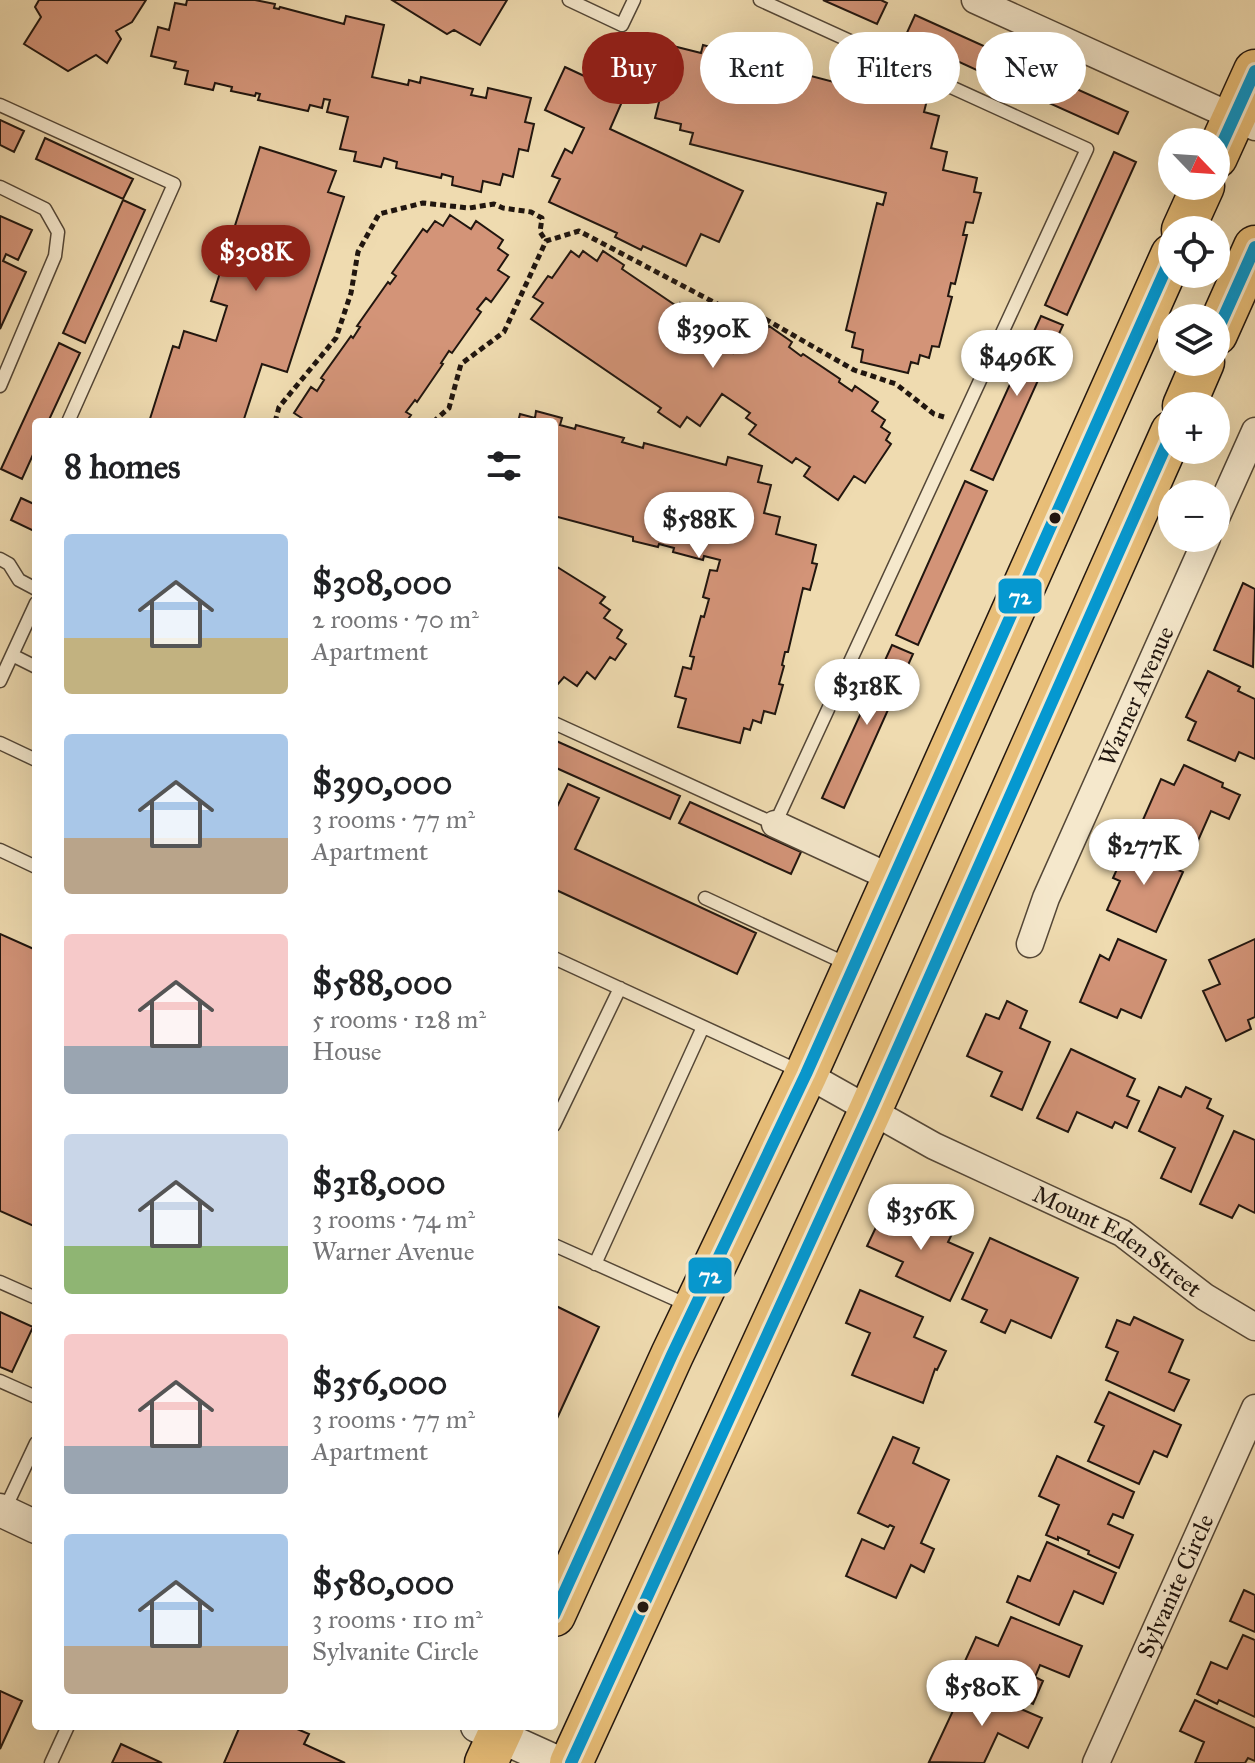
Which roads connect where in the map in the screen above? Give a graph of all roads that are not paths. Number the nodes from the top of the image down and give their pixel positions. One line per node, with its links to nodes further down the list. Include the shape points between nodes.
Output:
1 (569, 0): 2 (lane, via 622,25)
2 (634, 0)
3 (760, 0): 28 (lane, via 1087,149)
4 (984, 2): 7 (street)
5 (1255, 71): 7 (main road)
6 (0, 105): 14 (lane, via 174,184)
7 (1244, 122): 8 (main road)
8 (1230, 140)
9 (0, 187): 13 (lane, via 45,209 58,232 55,256)
10 (1255, 247): 12 (main road)
11 (1158, 286): 31 (main road)
12 (1229, 304)
13 (0, 386)
14 (70, 418)
15 (1255, 431): 17 (street)
16 (1158, 463): 39 (main road)
17 (1230, 487)
18 (1201, 552): 33 (street, Warner Avenue)
19 (0, 559): 20 (lane)
20 (32, 587)
21 (32, 612): 22 (lane)
22 (12, 655): 23 (lane); 24 (lane)
23 (32, 665)
24 (0, 681)
25 (558, 725): 28 (lane)
26 (0, 743): 27 (lane)
27 (32, 758)
28 (775, 824): 31 (street)
29 (0, 850): 30 (lane)
30 (32, 865)
31 (894, 879): 35 (main road)
32 (705, 898): 35 (lane)
33 (1030, 944)
34 (558, 960): 36 (lane)
35 (853, 967): 38 (main road)
36 (620, 988): 37 (lane); 40 (lane)
37 (703, 1027): 38 (lane); 42 (lane)
38 (806, 1074): 39 (street, Mount Eden Street); 45 (main road)
39 (870, 1111): 46 (street, Mount Eden Street, via 1122,1233 1205,1297); 58 (main road)
40 (558, 1117)
41 (558, 1247): 42 (lane)
42 (595, 1264): 45 (lane)
43 (0, 1282): 44 (lane)
44 (32, 1296)
45 (694, 1308): 53 (main road)
46 (1255, 1327)
47 (0, 1381): 48 (lane)
48 (32, 1395)
49 (1255, 1408): 59 (street, Sylvanite Circle)
50 (32, 1451): 51 (lane)
51 (2, 1511): 52 (street)
52 (32, 1525)
53 (558, 1606)
54 (66, 1730): 56 (lane)
55 (491, 1738): 57 (street)
56 (51, 1763)
57 (559, 1763)
58 (571, 1763)
59 (1096, 1763)

